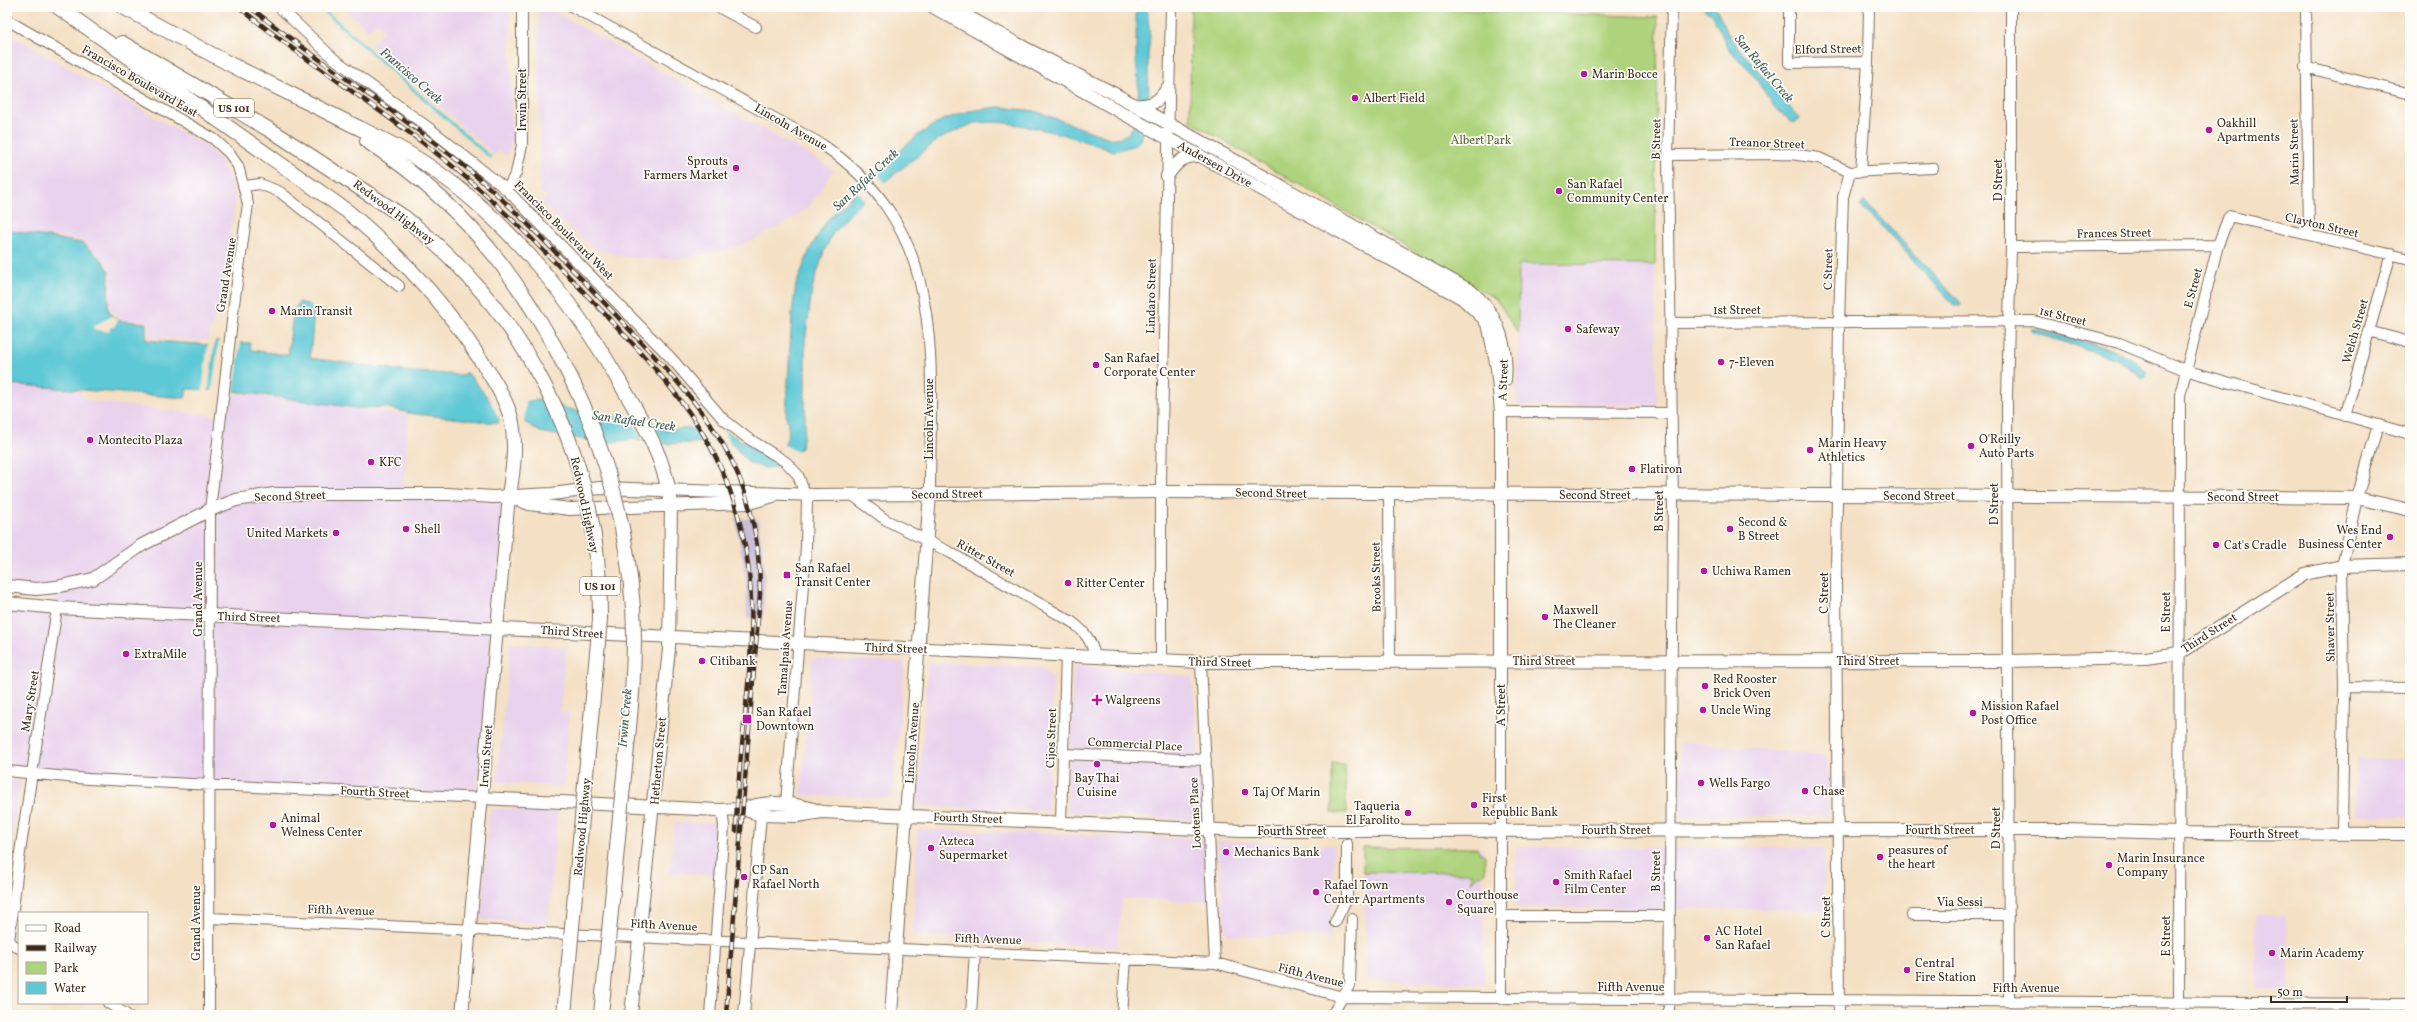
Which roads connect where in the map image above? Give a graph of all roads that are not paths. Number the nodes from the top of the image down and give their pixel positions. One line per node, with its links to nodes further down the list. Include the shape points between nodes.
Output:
1 (58, 7): 62 (highway, via 287,167 365,225 430,290 484,365 505,402 513,428 514,458); 143 (highway, Redwood Highway / US 101, bridge, via 244,113 404,217 434,241 468,274 497,308 524,346 546,386 579,471 589,514 599,581 600,620)
2 (123, 7): 18 (highway, US 101)
3 (279, 7): 32 (street, Francisco Boulevard West, via 333,58 429,128)
4 (522, 7): 32 (street, Irwin Street, via 522,144 516,173)
5 (572, 7): 55 (street, Lincoln Avenue, via 815,140 838,155 864,178 882,199 910,248 921,278 926,306 929,336)
6 (718, 7): 16 (street)
7 (933, 7): 24 (main road, Andersen Drive)
8 (950, 7): 22 (main road, Andersen Drive, via 1133,105)
9 (1171, 7): 20 (street, Lindaro Street)
10 (1672, 7): 25 (street, B Street)
11 (1789, 7): 17 (street, Elford Street, via 1789,63)
12 (1869, 7): 17 (street)
13 (2011, 7): 36 (street, D Street)
14 (2306, 7): 19 (street, Marin Street)
15 (7, 20): 31 (street, Francisco Boulevard East, via 214,139 238,166)
16 (756, 27)
17 (1868, 62): 29 (street)
18 (234, 66): 52 (highway, via 413,156 473,201 518,244 566,300 604,354 656,450 664,468); 144 (highway, US 101, bridge, via 337,122 405,167 455,211 502,265 549,334 588,414 611,480 628,564 634,630 632,696)
19 (2305, 67): 21 (street); 34 (street, Marin Street)
20 (1168, 87): 22 (main road); 23 (street, Lindaro Street)
21 (2410, 94)
22 (1151, 110): 23 (main road, Andersen Drive)
23 (1168, 124): 24 (street, Lindaro Street); 43 (main road, Andersen Drive, via 1471,291 1483,301)
24 (1167, 138): 26 (main road, Andersen Drive); 30 (street, Lindaro Street)
25 (1668, 155): 28 (street, Treanor Street, via 1791,154 1819,158); 42 (street, B Street)
26 (1201, 156): 30 (main road, via 1184,157); 43 (main road, Andersen Drive, via 1462,298)
27 (1933, 168): 29 (street, Treanor Street)
28 (1850, 172): 29 (street, Treanor Street); 41 (street, C Street, via 1843,197)
29 (1861, 172)
30 (1166, 176): 53 (street, Lindaro Street)
31 (245, 186): 39 (street, via 260,184 280,192); 67 (street, Grand Avenue, via 248,204 247,224 234,304)
32 (507, 190): 59 (street, Francisco Boulevard West, via 672,359 723,420 792,467)
33 (2229, 216): 34 (street, Clayton Street); 35 (street, E Street)
34 (2309, 235): 37 (street, Clayton Street)
35 (2218, 245): 36 (street, Frances Street); 46 (street, E Street)
36 (2011, 247): 40 (street, D Street)
37 (2391, 254): 38 (street, Clayton Street); 44 (street, Welch Street)
38 (2410, 259)
39 (399, 286)
40 (2009, 321): 41 (street, 1st Street); 46 (street, 1st Street, via 2034,321 2119,343); 63 (street, D Street)
41 (1839, 322): 42 (street, 1st Street); 58 (street, C Street)
42 (1671, 323): 48 (street, B Street)
43 (1494, 327): 47 (main road, A Street, via 1506,368)
44 (2368, 331): 45 (street); 49 (street, Welch Street)
45 (2410, 342)
46 (2185, 370): 49 (street, 1st Street); 64 (street, E Street, via 2180,394)
47 (1501, 412): 48 (street); 57 (main road, A Street)
48 (1672, 414): 61 (street, B Street)
49 (2345, 416): 50 (street, 1st Street)
50 (2378, 425): 51 (street, 1st Street); 65 (street, Shaver Street)
51 (2410, 434)
52 (669, 491): 54 (main road, Second Street); 62 (main road, Second Street, via 600,488); 66 (highway)
53 (1161, 492): 55 (main road, Second Street); 56 (main road, Second Street); 83 (street, Lindaro Street)
54 (778, 494): 59 (main road, Second Street); 66 (main road, Second Street, via 749,503)
55 (930, 494): 60 (main road, Second Street); 69 (main road, Lincoln Avenue)
56 (1388, 494): 57 (main road, Second Street); 84 (street, Brooks Street)
57 (1502, 494): 61 (main road, Second Street); 85 (main road, A Street)
58 (1838, 494): 61 (main road, Second Street); 63 (main road, Second Street); 87 (street, C Street)
59 (806, 495): 60 (main road, Second Street); 78 (street, Tamalpais Avenue, via 806,547)
60 (852, 495): 69 (street, Ritter Street, via 886,520)
61 (1672, 495): 86 (street, B Street)
62 (509, 496): 66 (main road, Second Street, via 529,504 556,508); 67 (main road, Second Street, via 274,494 236,500); 76 (main road, Irwin Street)
63 (2007, 496): 64 (main road, Second Street); 88 (street, D Street)
64 (2180, 497): 65 (main road, Second Street); 80 (street, E Street)
65 (2357, 498): 68 (main road, Second Street); 71 (street, Shaver Street)
66 (670, 505): 77 (main road, Hetherton Street)
67 (210, 510): 72 (main road, Second Street, via 142,545 93,579 56,587); 75 (street, Grand Avenue)
68 (2410, 510)
69 (928, 542): 79 (main road, Lincoln Avenue); 82 (street, Ritter Street, via 1072,622 1085,632)
70 (2410, 564): 71 (main road, Third Street)
71 (2342, 566): 80 (main road, Third Street, via 2305,574); 90 (street, Shaver Street)
72 (7, 586)
73 (7, 603): 74 (main road, Third Street)
74 (57, 608): 75 (main road, Third Street); 95 (street, Mary Street)
75 (211, 615): 76 (main road, Third Street); 96 (street, Grand Avenue)
76 (496, 627): 77 (main road, Third Street); 97 (main road, Irwin Street)
77 (669, 638): 78 (main road, Third Street); 99 (main road, Hetherton Street)
78 (799, 644): 79 (main road, Third Street); 98 (street, Tamalpais Avenue)
79 (919, 648): 81 (main road, Third Street); 104 (main road, Lincoln Avenue)
80 (2179, 653): 88 (main road, Third Street, via 2146,658); 111 (street, E Street)
81 (1066, 655): 82 (main road, Third Street); 92 (street, Cijos Street)
82 (1096, 656): 83 (main road, Third Street)
83 (1161, 658): 89 (main road, Third Street)
84 (1390, 660): 85 (main road, Third Street); 89 (main road, Third Street)
85 (1501, 661): 86 (main road, Third Street); 109 (street, A Street)
86 (1670, 661): 87 (main road, Third Street); 110 (street, B Street)
87 (1837, 661): 88 (main road, Third Street); 107 (street, C Street)
88 (2009, 661): 108 (street, D Street)
89 (1201, 662): 93 (street, Lootens Place)
90 (2344, 687): 91 (street); 112 (street, Shaver Street)
91 (2410, 688)
92 (1064, 754): 93 (street, Commercial Place); 105 (street, Cijos Street)
93 (1206, 760): 106 (street, Lootens Place)
94 (7, 771): 95 (street, Fourth Street)
95 (31, 775): 96 (street, Fourth Street); 125 (street, Mary Street)
96 (210, 785): 97 (street, Fourth Street); 119 (street, Grand Avenue)
97 (483, 798): 99 (main road, Fourth Street); 122 (main road, Irwin Street)
98 (786, 804): 100 (main road, Fourth Street, via 757,803); 102 (main road, Fourth Street, via 798,804)
99 (654, 807): 101 (main road, Fourth Street); 123 (main road, Hetherton Street)
100 (743, 809): 101 (main road, Fourth Street); 103 (main road, Fourth Street)
101 (722, 810): 124 (street, via 724,826)
102 (822, 812): 103 (main road, Fourth Street, via 797,816); 104 (main road, Fourth Street)
103 (761, 815): 126 (street)
104 (907, 816): 105 (main road, Fourth Street); 128 (main road, Lincoln Avenue)
105 (1061, 822): 106 (main road, Fourth Street)
106 (1209, 830): 109 (main road, Fourth Street); 131 (street, Lootens Place)
107 (1838, 830): 108 (main road, Fourth Street); 110 (main road, Fourth Street); 135 (street, C Street)
108 (2010, 830): 111 (main road, Fourth Street); 116 (street, D Street)
109 (1501, 831): 110 (main road, Fourth Street); 117 (street, A Street)
110 (1669, 831): 118 (street, B Street)
111 (2179, 833): 112 (main road, Fourth Street); 137 (street, E Street)
112 (2342, 834): 113 (main road, Fourth Street)
113 (2410, 834)
114 (1347, 844): 121 (street, via 1348,898)
115 (1912, 915): 116 (street, Via Sessi)
116 (2009, 915): 136 (street, D Street)
117 (1501, 916): 118 (street); 133 (street, A Street)
118 (1669, 916): 134 (street, B Street)
119 (209, 918): 122 (street, Fifth Avenue); 141 (street, Grand Avenue)
120 (1352, 919): 132 (street, via 1350,984)
121 (1335, 922)
122 (470, 929): 123 (street, Fifth Avenue); 142 (main road, Irwin Street)
123 (640, 937): 124 (street, Fifth Avenue); 145 (main road, Hetherton Street)
124 (716, 940): 126 (street, Fifth Avenue); 146 (street)
125 (8, 941): 127 (street)
126 (750, 942): 128 (street, Fifth Avenue); 147 (street)
127 (18, 947)
128 (897, 948): 129 (street, Fifth Avenue); 148 (main road, Lincoln Avenue)
129 (975, 951): 130 (street, Fifth Avenue); 149 (street)
130 (1126, 958): 131 (street, Fifth Avenue); 150 (street)
131 (1215, 963): 132 (street, Fifth Avenue)
132 (1343, 997): 133 (street, Fifth Avenue); 151 (street)
133 (1500, 999): 134 (street, Fifth Avenue)
134 (1669, 1000): 135 (street, Fifth Avenue); 152 (street, B Street)
135 (1839, 1001): 136 (street, Fifth Avenue); 153 (street, C Street)
136 (2009, 1001): 137 (street, Fifth Avenue, via 2112,1000)
137 (2179, 1003): 139 (street, Fifth Avenue); 154 (street, E Street)
138 (110, 1004): 140 (street)
139 (2410, 1004)
140 (127, 1015)
141 (209, 1015)
142 (462, 1015)
143 (564, 1015)
144 (601, 1015)
145 (631, 1015)
146 (710, 1015)
147 (744, 1015)
148 (891, 1015)
149 (971, 1015)
150 (1122, 1015)
151 (1332, 1015)
152 (1669, 1015)
153 (1839, 1015)
154 (2179, 1015)

